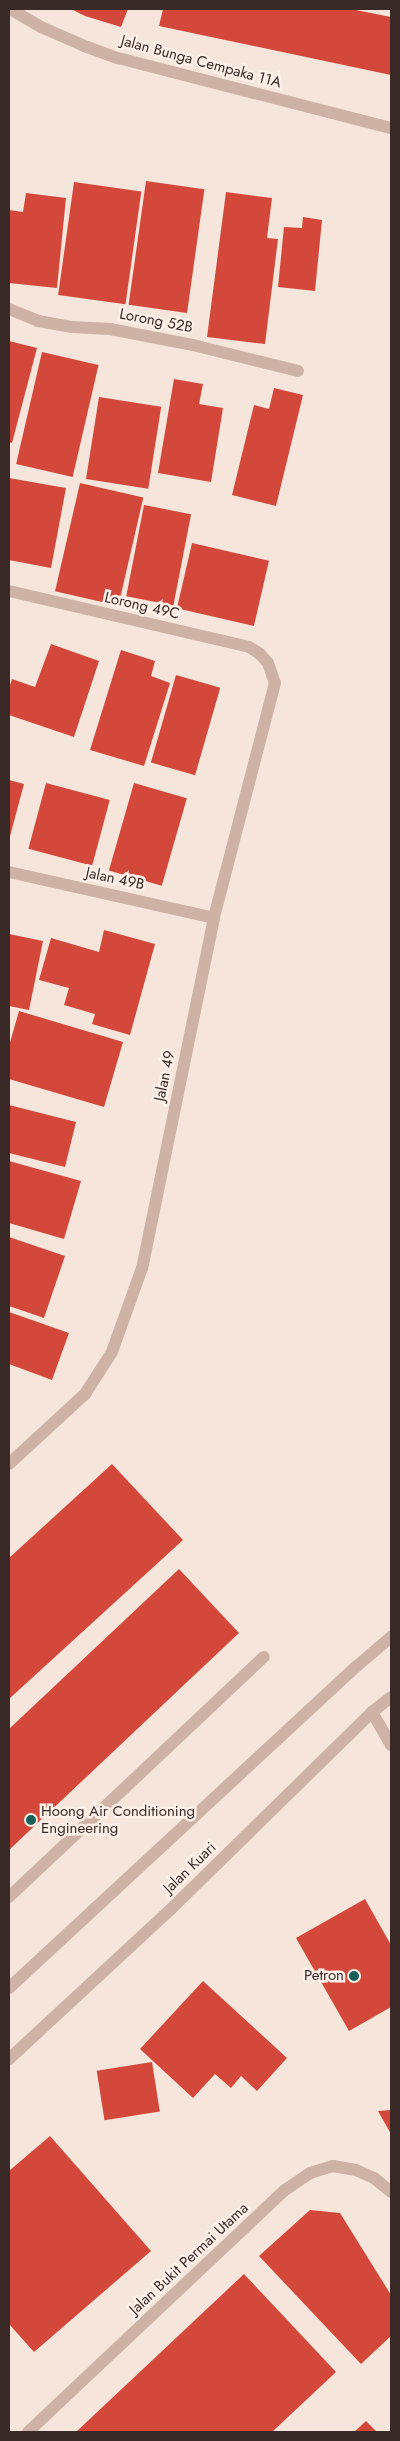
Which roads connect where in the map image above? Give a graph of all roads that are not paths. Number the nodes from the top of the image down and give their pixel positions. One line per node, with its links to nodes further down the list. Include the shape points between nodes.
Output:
1 (10, 9): 2 (street, Jalan Bunga Cempaka 11A, via 41,27 118,58)
2 (391, 128)
3 (9, 309): 4 (street, Lorong 52B, via 38,322 72,328 110,329)
4 (298, 371)
5 (9, 591): 6 (street, Lorong 49C, via 243,646 256,650)
6 (265, 658): 8 (street, Jalan 49, via 274,682)
7 (9, 872): 8 (street, Jalan 49B)
8 (214, 918): 9 (street, Jalan 49, via 142,1268 112,1352 84,1394)
9 (9, 1464)
10 (391, 1637): 16 (street)
11 (264, 1658): 15 (street)
12 (391, 1697): 13 (street, Jalan Kuari)
13 (372, 1712): 14 (street); 17 (street, Jalan Kuari, via 171,1909)
14 (391, 1744)
15 (9, 1897)
16 (9, 1988)
17 (9, 2059)
18 (391, 2192): 19 (street, Jalan Bukit Permai Utama, via 374,2178 356,2170 333,2166 310,2172 285,2190)
19 (28, 2432)

